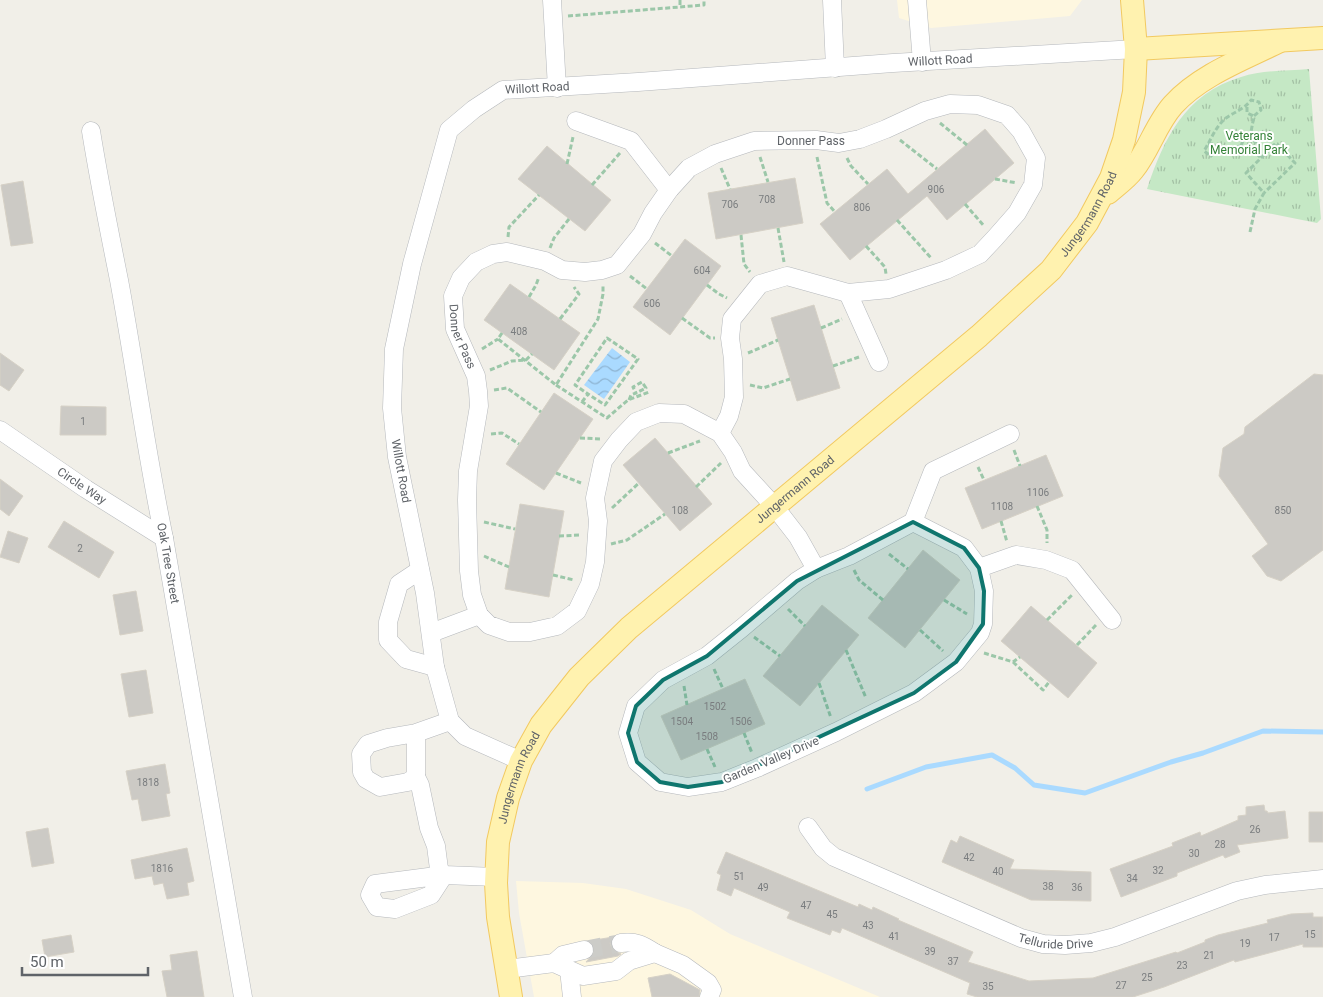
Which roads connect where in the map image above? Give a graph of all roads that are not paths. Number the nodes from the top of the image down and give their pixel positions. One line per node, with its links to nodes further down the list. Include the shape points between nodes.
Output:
1 (832, 0): 9 (street)
2 (917, 0): 8 (street)
3 (1132, 0): 7 (main road, Jungermann Road)
4 (553, 8): 10 (street)
5 (1323, 38): 6 (main road, Willott Road)
6 (1280, 41): 7 (main road, Willott Road); 14 (main road, via 1184,94 1160,123 1132,171)
7 (1136, 49): 8 (street, Willott Road); 14 (main road, Jungermann Road, via 1134,92 1124,140 1112,178)
8 (922, 62): 9 (street, Willott Road)
9 (835, 68): 10 (street, Willott Road)
10 (557, 88): 25 (street, Willott Road, via 503,90 449,130 412,264 394,349 392,408 397,458)
11 (576, 121): 13 (street, via 630,141)
12 (91, 130): 22 (street, Oak Tree Street)
13 (669, 190): 15 (street, Donner Pass, via 689,168 715,154 754,141 839,143 886,130 925,111 950,104 978,105 1006,115 1021,131 1036,158 1033,185 1017,213 995,238 980,254 946,270 889,289); 26 (street, Donner Pass, via 642,234 609,268 585,272 562,270 545,261 507,252 476,262 461,278 453,296 455,329 477,383 479,406 468,471 467,518 472,595)
14 (1099, 201): 20 (main road, Jungermann Road, via 1087,223 1051,270 979,336)
15 (848, 293): 16 (street); 18 (street, Donner Pass, via 787,276 760,284 732,319 734,397)
16 (876, 356)
17 (0, 430): 22 (street, Circle Way)
18 (720, 433): 20 (street, via 734,452 742,471); 26 (street, via 684,414 659,413 636,422 603,460 595,498 598,521 590,584 577,611 557,626 530,632 509,632 489,625)
19 (1010, 434): 21 (street, via 933,471)
20 (774, 506): 24 (street, via 798,537); 32 (main road, Jungermann Road, via 629,628 579,677 541,725)
21 (913, 522): 23 (street, via 964,548); 24 (street, Garden Valley Drive)
22 (164, 538): 42 (street, Oak Tree Street)
23 (979, 568): 24 (street, Garden Valley Drive, via 984,591 980,632 956,662 914,693 836,732 722,782 688,787 660,782 637,762 628,733 636,706 662,680 708,656 797,581); 27 (street, via 1016,556 1046,560 1072,570)
24 (816, 569)
25 (420, 570): 28 (street, Willott Road); 29 (street, via 399,584 388,622 388,640 406,659)
26 (479, 615): 28 (street)
27 (1110, 617)
28 (431, 633): 29 (street, Willott Road)
29 (436, 667): 30 (street, Willott Road)
30 (450, 721): 31 (street); 32 (street, via 465,736)
31 (416, 732): 33 (street); 33 (street, via 368,744 362,754 362,772 366,779 380,787 408,782)
32 (521, 761): 35 (main road, Jungermann Road, via 498,842)
33 (416, 776): 35 (street, via 439,868 444,876)
34 (808, 827): 36 (street, Telluride Drive, via 823,848 834,856 968,916 1042,944 1091,943 1137,930 1237,891)
35 (496, 877): 41 (main road, Jungermann Road)
36 (1323, 879)
37 (621, 943): 39 (street, via 640,943)
38 (584, 950): 40 (street, via 563,955)
39 (655, 953): 40 (street, via 628,961 616,971 583,976); 45 (street, via 683,965 708,983 712,990)
40 (561, 966): 41 (street); 44 (street)
41 (506, 969): 43 (main road, Jungermann Road)
42 (243, 997)
43 (511, 997)
44 (572, 997)
45 (709, 997)

